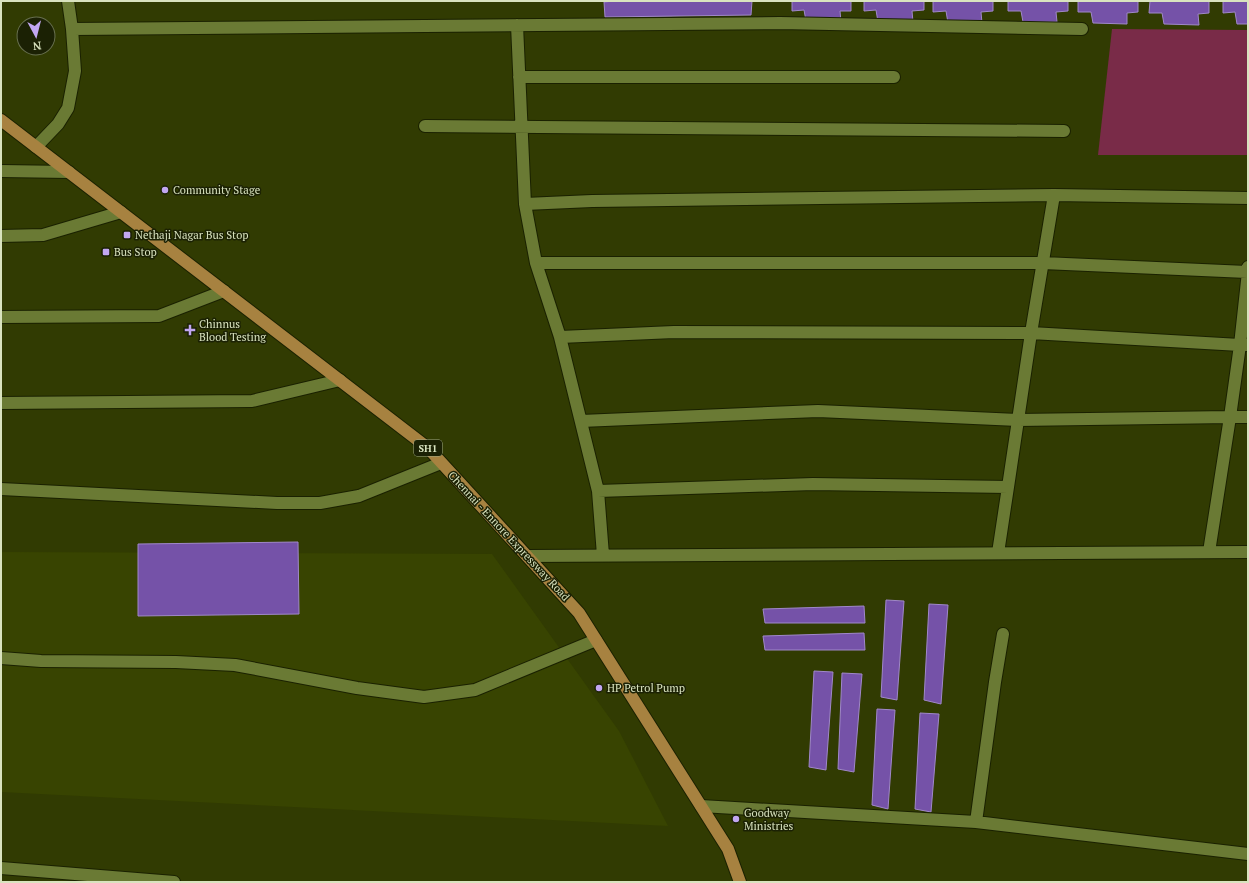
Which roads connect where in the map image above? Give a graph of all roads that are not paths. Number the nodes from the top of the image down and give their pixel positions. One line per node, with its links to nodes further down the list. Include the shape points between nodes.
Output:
1 (68, 1): 3 (street)
2 (517, 25): 3 (street); 4 (street, via 780,24); 5 (street)
3 (72, 29): 11 (street, via 75,71 68,108 58,124)
4 (1082, 29)
5 (519, 77): 6 (street); 9 (street)
6 (894, 77)
7 (1, 120): 11 (main road, Chennai - Ennore Expressway Road / SH1)
8 (425, 126): 9 (street)
9 (521, 128): 10 (street); 16 (street)
10 (1064, 132)
11 (36, 147): 13 (main road, Chennai - Ennore Expressway Road / SH1)
12 (1, 171): 13 (street)
13 (69, 172): 17 (main road, Chennai - Ennore Expressway Road / SH1)
14 (1054, 195): 15 (street); 16 (street); 19 (street)
15 (1248, 198)
16 (525, 204): 20 (street)
17 (121, 212): 18 (street, via 43,235); 22 (main road, Chennai - Ennore Expressway Road / SH1)
18 (1, 236)
19 (1043, 263): 20 (street); 21 (street); 24 (street)
20 (536, 264): 25 (street)
21 (1248, 270): 26 (street)
22 (224, 291): 23 (street, via 159,316); 27 (main road, Chennai - Ennore Expressway Road / SH1)
23 (1, 317)
24 (1031, 333): 25 (street, via 674,332); 26 (street); 31 (street)
25 (560, 337): 32 (street)
26 (1244, 345): 29 (street)
27 (340, 380): 28 (street, via 252,402); 33 (main road, Chennai - Ennore Expressway Road / SH1, via 428,448)
28 (1, 403)
29 (1230, 417): 30 (street); 31 (street); 37 (street)
30 (1248, 417)
31 (1018, 420): 32 (street, via 818,411); 34 (street)
32 (581, 422): 36 (street)
33 (441, 463): 35 (street, via 359,496 320,503); 41 (main road, Chennai - Ennore Expressway Road / SH1)
34 (1008, 487): 36 (street, via 813,484); 39 (street)
35 (1, 489)
36 (598, 491): 40 (street)
37 (1209, 552): 38 (street); 39 (street)
38 (1248, 552)
39 (998, 553): 40 (street)
40 (603, 555): 41 (street)
41 (527, 556): 43 (main road, Chennai - Ennore Expressway Road / SH1, via 579,613)
42 (1003, 634): 46 (street)
43 (596, 640): 44 (street, via 475,690 424,696 357,688 235,665); 45 (main road, Chennai - Ennore Expressway Road / SH1)
44 (1, 658)
45 (701, 806): 46 (street); 50 (main road, Chennai - Ennore Expressway Road / SH1, via 728,849)
46 (976, 822): 47 (street)
47 (1248, 854)
48 (1, 868): 49 (street)
49 (174, 882)
50 (740, 882)

